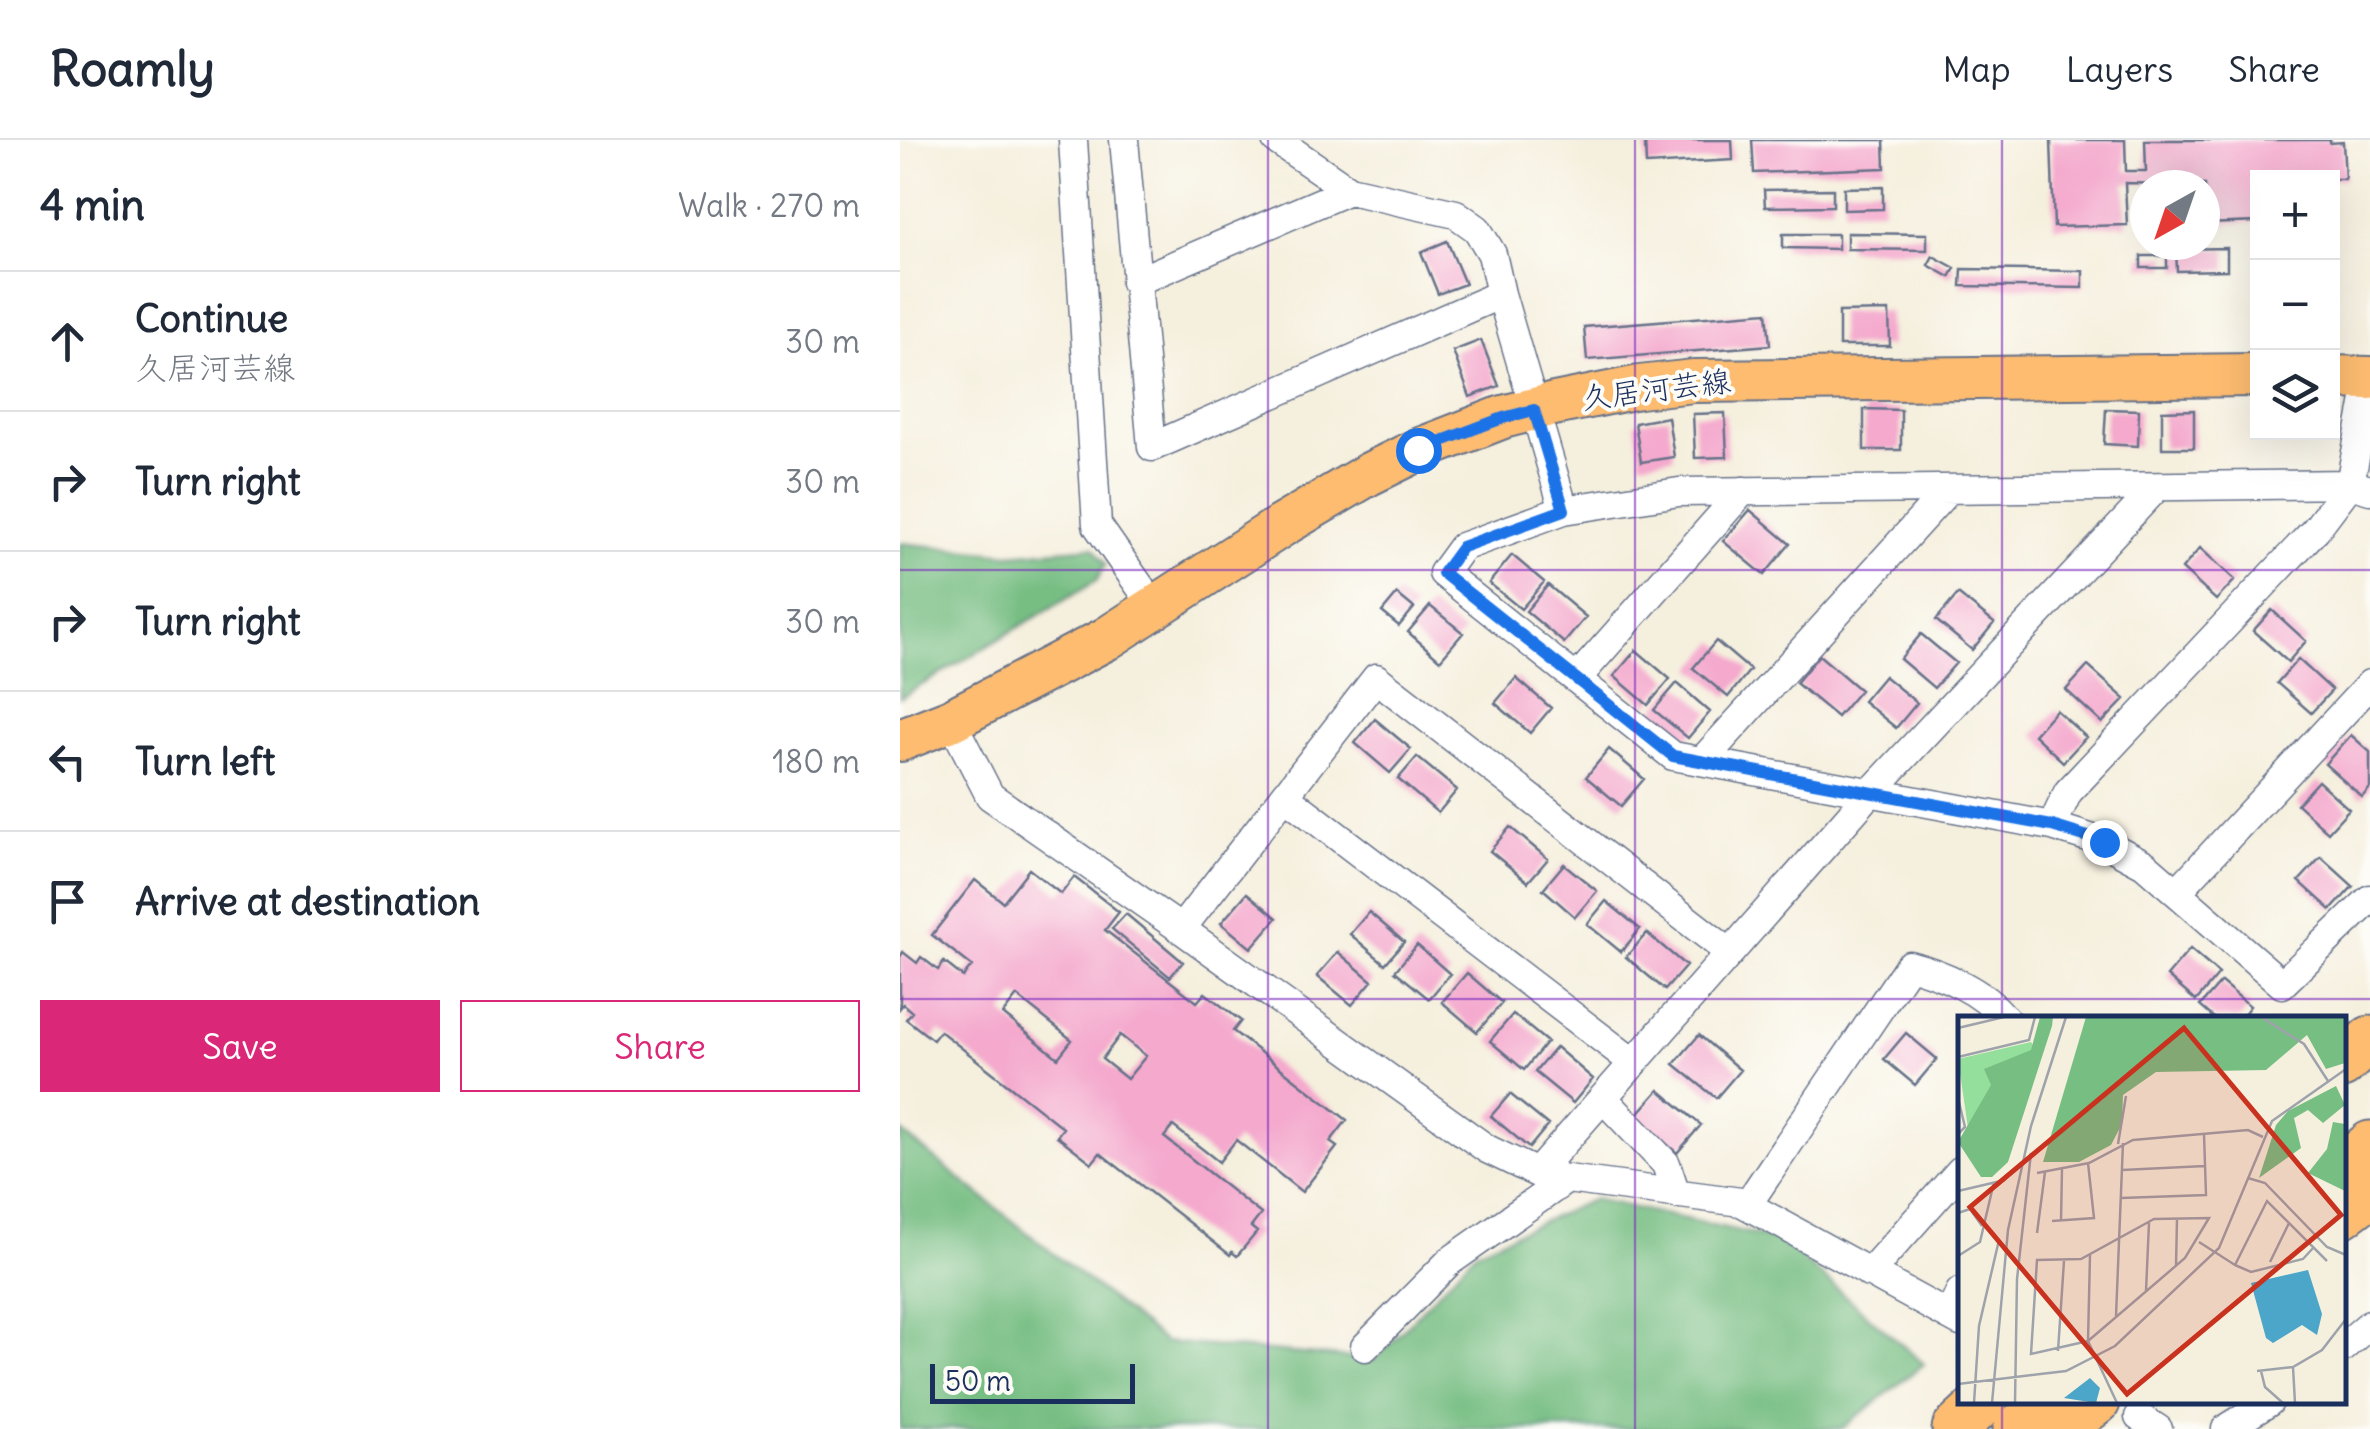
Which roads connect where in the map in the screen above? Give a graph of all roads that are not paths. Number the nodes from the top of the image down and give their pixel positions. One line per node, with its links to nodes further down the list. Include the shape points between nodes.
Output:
1 (1073, 140): 16 (street, via 1096,525)
2 (1124, 140): 5 (street)
3 (1276, 140): 4 (street)
4 (1349, 190): 5 (street); 6 (street, via 1456,214 1492,254)
5 (1135, 282): 6 (street, via 1152,448)
6 (1501, 294): 10 (street)
7 (2250, 375): 10 (main road, 久居河芸線, via 1694,381)
8 (2340, 377): 9 (main road)
9 (2370, 378): 11 (street)
10 (1534, 410): 15 (street); 16 (main road, 久居河芸線, via 1462,432 1369,474)
11 (2360, 487): 12 (street); 24 (street, via 2068,792)
12 (2155, 489): 13 (street); 22 (street)
13 (1948, 490): 14 (street); 21 (street)
14 (1742, 491): 15 (street, via 1679,492); 17 (street)
15 (1564, 510): 17 (street, via 1462,547 1443,573)
16 (1156, 608): 19 (main road, 久居河芸線)
17 (1578, 677): 21 (street, via 1673,756)
18 (2370, 684): 25 (street)
19 (951, 720): 20 (main road, 久居河芸線); 27 (street, via 990,796)
20 (900, 740)
21 (1702, 761): 22 (street)
22 (1871, 792): 24 (street); 28 (street)
23 (1286, 796): 27 (street); 28 (street, via 1376,678); 31 (street)
24 (2052, 826): 25 (street, via 2104,842)
25 (2177, 892): 26 (street, via 2282,984)
26 (2370, 899)
27 (1182, 928): 36 (street, via 1487,1149)
28 (1730, 953): 31 (street)
29 (2001, 1016): 41 (street, via 1977,995 1909,964)
30 (2370, 1039): 32 (highway)
31 (1634, 1063): 33 (street)
32 (2345, 1063)
33 (1603, 1098): 36 (street); 39 (street, via 1666,1164)
34 (2370, 1144): 35 (highway)
35 (2345, 1165)
36 (1536, 1173): 38 (street)
37 (1958, 1173): 43 (street)
38 (1567, 1179): 39 (street); 47 (street, via 1450,1260)
39 (1676, 1194): 41 (street)
40 (2370, 1194): 42 (highway)
41 (1747, 1205): 43 (street)
42 (2345, 1213)
43 (1869, 1273): 44 (street)
44 (1956, 1310)
45 (2370, 1324): 46 (street)
46 (2345, 1345)
47 (1365, 1347)
48 (1982, 1404): 52 (highway)
49 (2049, 1404): 53 (highway)
50 (2094, 1404): 54 (highway)
51 (2266, 1404): 55 (street)
52 (1955, 1429)
53 (2016, 1429)
54 (2061, 1429)
55 (2226, 1429)

